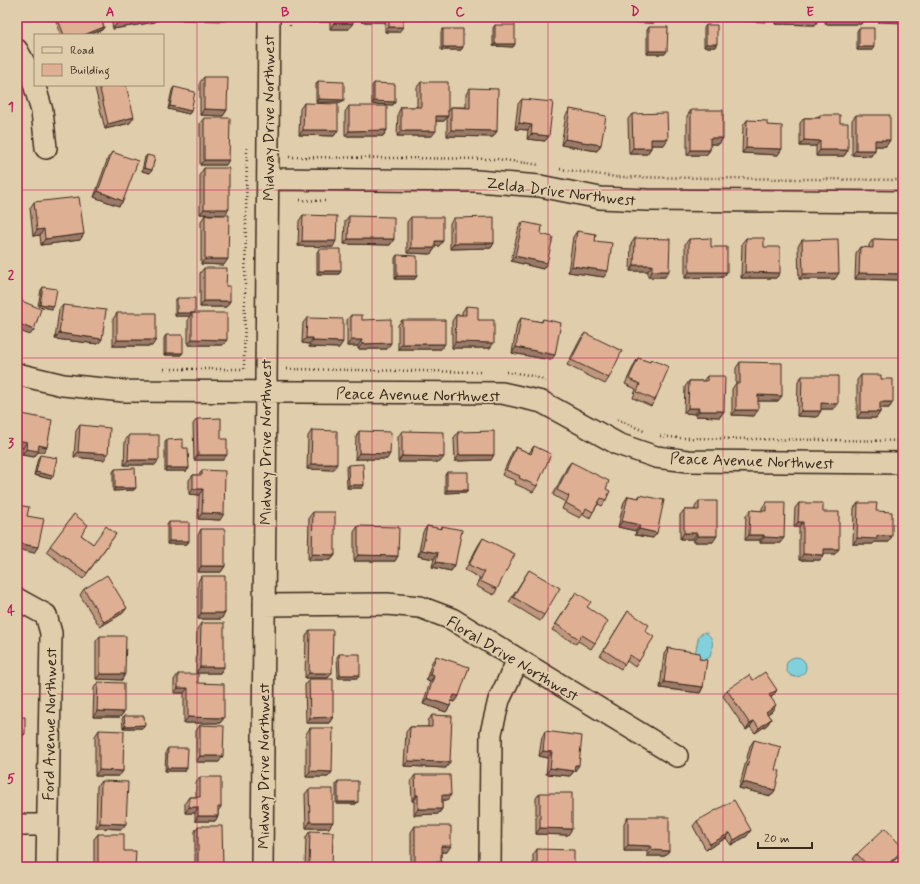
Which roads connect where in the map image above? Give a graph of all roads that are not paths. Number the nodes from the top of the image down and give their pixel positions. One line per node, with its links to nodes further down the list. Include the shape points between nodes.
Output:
1 (268, 17): 6 (street, Midway Drive Northwest)
2 (17, 50): 3 (street)
3 (34, 84)
4 (35, 86): 5 (street, via 42,111)
5 (46, 148)
6 (268, 179): 7 (street, Zelda Drive Northwest, via 476,181 540,186 600,198 647,200); 9 (street, Midway Drive Northwest)
7 (903, 202)
8 (17, 374): 9 (street, Peace Avenue Northwest, via 63,385 124,391)
9 (266, 392): 10 (street, Peace Avenue Northwest, via 502,393 542,402 618,444 656,457 688,461); 12 (street, Midway Drive Northwest)
10 (903, 463)
11 (17, 599): 16 (street, Ford Avenue Northwest, via 46,615 51,633)
12 (264, 604): 13 (street, Floral Drive Northwest, via 386,604 420,607 452,619); 18 (street, Midway Drive Northwest)
13 (518, 660): 14 (street, Floral Drive Northwest); 19 (street, via 499,700 491,733)
14 (677, 756)
15 (17, 825): 16 (street)
16 (47, 825): 17 (street, Ford Avenue Northwest)
17 (47, 867)
18 (262, 867)
19 (490, 867)

